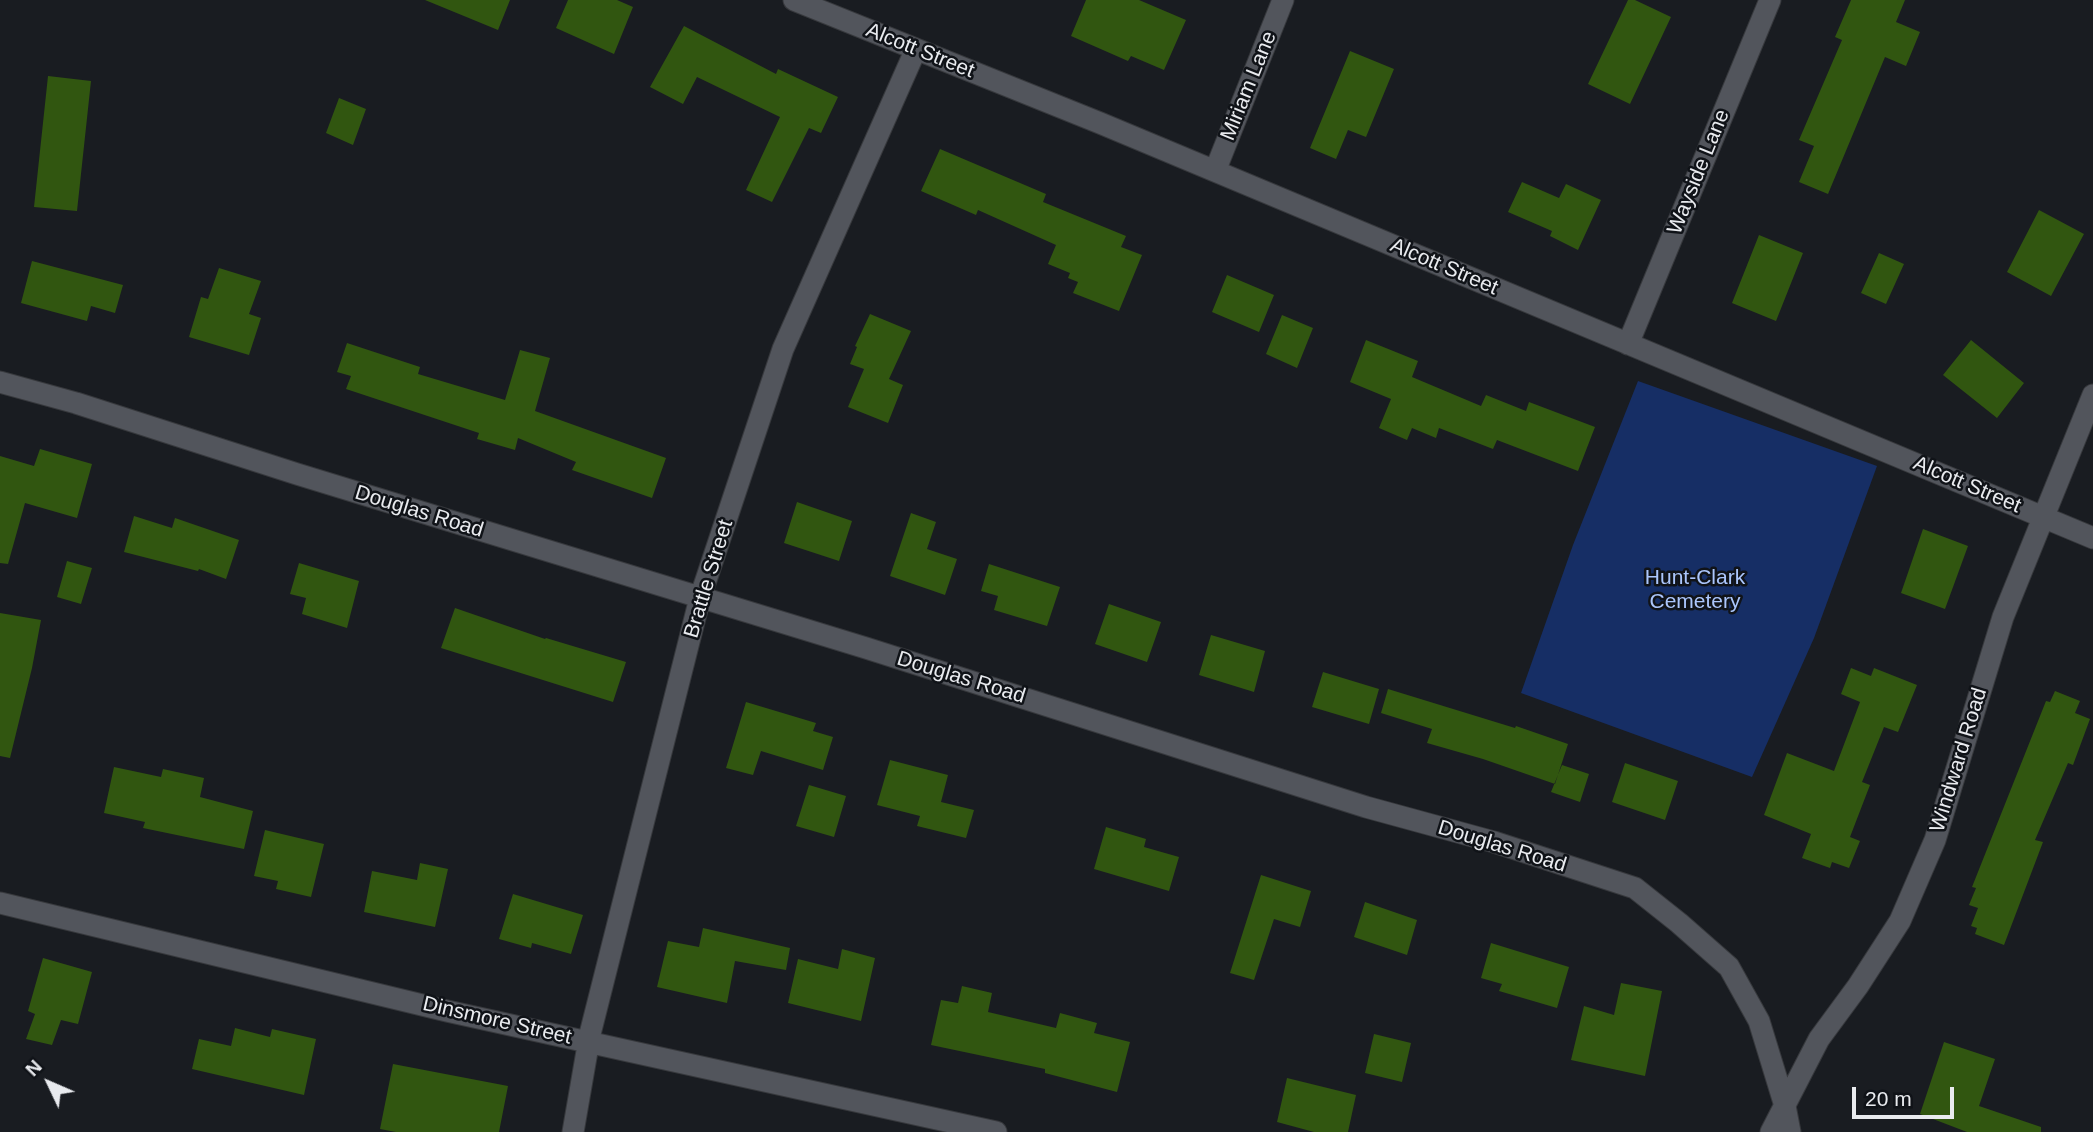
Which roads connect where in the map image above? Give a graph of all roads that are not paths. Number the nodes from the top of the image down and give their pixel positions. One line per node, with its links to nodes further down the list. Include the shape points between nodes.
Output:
1 (794, 0): 4 (street, Alcott Street)
2 (1283, 0): 5 (street, Miriam Lane)
3 (1770, 0): 6 (street, Wayside Lane)
4 (916, 49): 5 (street, Alcott Street); 11 (street, Brattle Street, via 783,349)
5 (1215, 171): 6 (street, Alcott Street)
6 (1628, 344): 9 (street, Alcott Street)
7 (0, 382): 11 (street, Douglas Road)
8 (2093, 395): 9 (street, Windward Road)
9 (2043, 517): 10 (street, Alcott Street); 14 (street, Windward Road, via 2003,617 1935,840 1900,921 1819,1039)
10 (2093, 538)
11 (700, 597): 13 (street, Brattle Street); 14 (street, Douglas Road, via 1635,888 1729,967 1759,1021)
12 (0, 903): 13 (street, Dinsmore Street)
13 (589, 1042): 15 (street, Brattle Street); 16 (street, Dinsmore Street)
14 (1785, 1105): 17 (street, Windward Road); 18 (street, Douglas Road)
15 (573, 1132)
16 (996, 1132)
17 (1771, 1132)
18 (1790, 1132)

